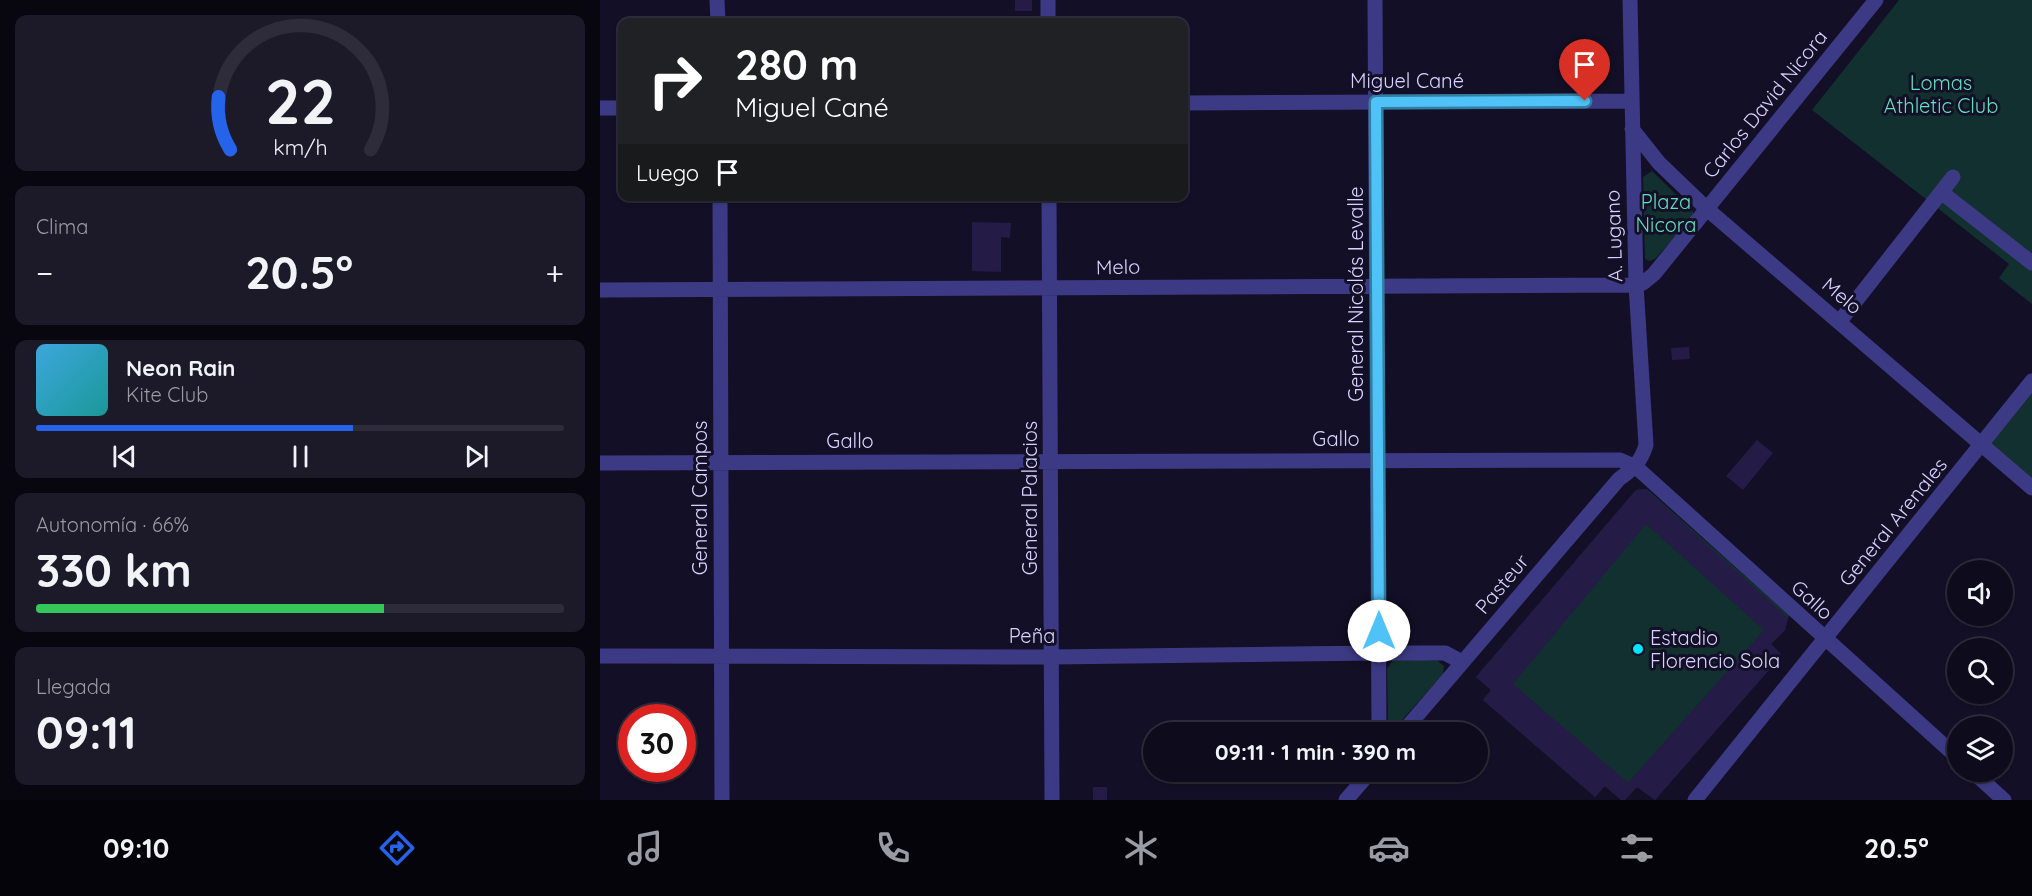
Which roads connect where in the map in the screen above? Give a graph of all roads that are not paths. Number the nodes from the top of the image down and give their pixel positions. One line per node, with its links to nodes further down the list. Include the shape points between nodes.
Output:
1 (717, 0): 6 (street)
2 (1047, 0): 7 (street)
3 (1375, 0): 9 (street, General Nicolás Levalle)
4 (1630, 0): 8 (street, A. Lugano)
5 (1876, 0): 18 (street, Carlos David Nicora)
6 (718, 18)
7 (1048, 18)
8 (1632, 101): 9 (street, Miguel Cané); 13 (street, A. Lugano)
9 (1376, 102): 10 (street, Miguel Cané); 20 (street, General Nicolás Levalle)
10 (1188, 103)
11 (600, 108): 12 (street)
12 (618, 108)
13 (1632, 129): 18 (street, Melo, via 1659,163); 21 (street, A. Lugano)
14 (1953, 177): 15 (street)
15 (1941, 192): 19 (street); 25 (street)
16 (720, 201): 24 (street, General Campos)
17 (1049, 201): 22 (street, General Palacios)
18 (1707, 209): 21 (street, Carlos David Nicora, via 1654,274); 25 (street, Melo)
19 (2032, 263)
20 (1378, 285): 21 (street, Melo); 22 (street, Melo); 28 (street, General Nicolás Levalle)
21 (1636, 285): 32 (street, A. Lugano, via 1646,444)
22 (1051, 289): 24 (street, Melo); 29 (street, General Palacios)
23 (600, 290): 24 (street, Melo)
24 (720, 290): 30 (street, General Campos)
25 (1840, 321): 27 (street, Melo)
26 (2032, 381): 27 (street, General Arenales)
27 (1982, 444): 33 (street, Melo); 34 (street, General Arenales)
28 (1378, 459): 29 (street, Gallo); 32 (street, Gallo, via 1609,458); 35 (street, General Nicolás Levalle)
29 (1050, 461): 30 (street, Gallo); 38 (street, General Palacios)
30 (721, 462): 31 (street, Gallo); 37 (street, General Campos)
31 (600, 463)
32 (1636, 467): 34 (street, Gallo); 39 (street, Pasteur, via 1619,479)
33 (2032, 488)
34 (1825, 640): 42 (street, Gallo); 48 (street, General Arenales)
35 (1379, 653): 38 (street, Peña); 39 (street, Peña, via 1445,653); 40 (street, General Nicolás Levalle)
36 (600, 656): 37 (street, Peña)
37 (722, 657): 38 (street, Peña); 45 (street, General Campos)
38 (1051, 657): 46 (street, General Palacios)
39 (1462, 662): 41 (street, Pasteur)
40 (1379, 722)
41 (1411, 722)
42 (1947, 748)
43 (1362, 782): 47 (street)
44 (1984, 782): 49 (street)
45 (722, 800)
46 (1052, 800)
47 (1347, 800)
48 (1695, 800)
49 (2004, 800)

